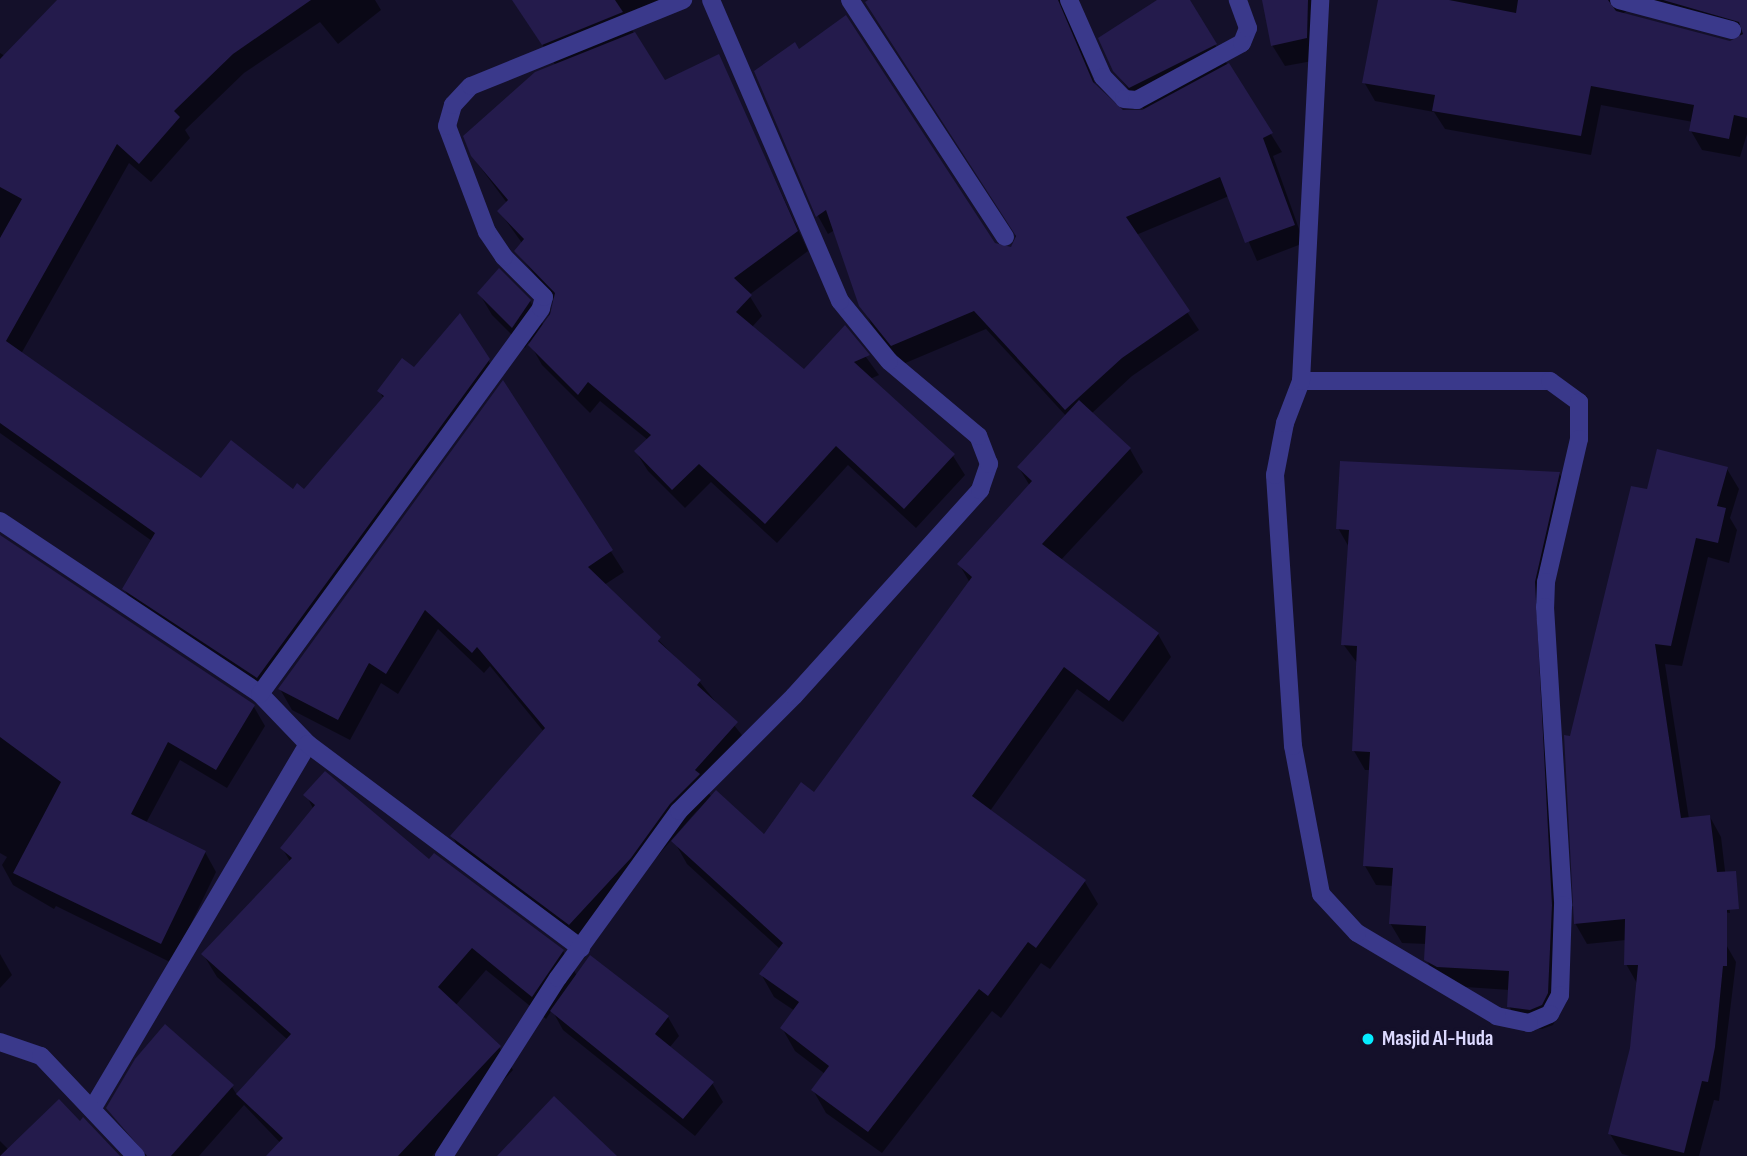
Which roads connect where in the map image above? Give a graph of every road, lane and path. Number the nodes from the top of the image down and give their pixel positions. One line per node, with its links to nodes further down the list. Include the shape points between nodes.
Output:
1 (683, 0): 12 (street, via 471,86 453,105 447,125 487,232 544,298 541,308)
2 (710, 0): 14 (street, via 839,301 889,361 978,436 989,464 980,490 794,696 679,811)
3 (850, 0): 9 (street)
4 (1069, 0): 5 (street, via 1103,77 1124,99 1137,100 1242,43 1248,28)
5 (1238, 0)
6 (1320, 0): 10 (street)
7 (1619, 0): 8 (street)
8 (1732, 30)
9 (1006, 237)
10 (1301, 381): 10 (street, via 1550,381 1579,402 1580,439 1546,582 1545,607 1563,905 1560,995 1550,1014 1529,1023 1497,1016 1357,933 1321,894 1293,747 1275,475 1284,423)
11 (0, 522): 12 (street)
12 (260, 694): 13 (street)
13 (308, 744): 14 (street); 16 (street)
14 (581, 948): 18 (street)
15 (0, 1042): 16 (street, via 41,1056)
16 (92, 1109): 17 (street)
17 (136, 1156)
18 (444, 1156)

